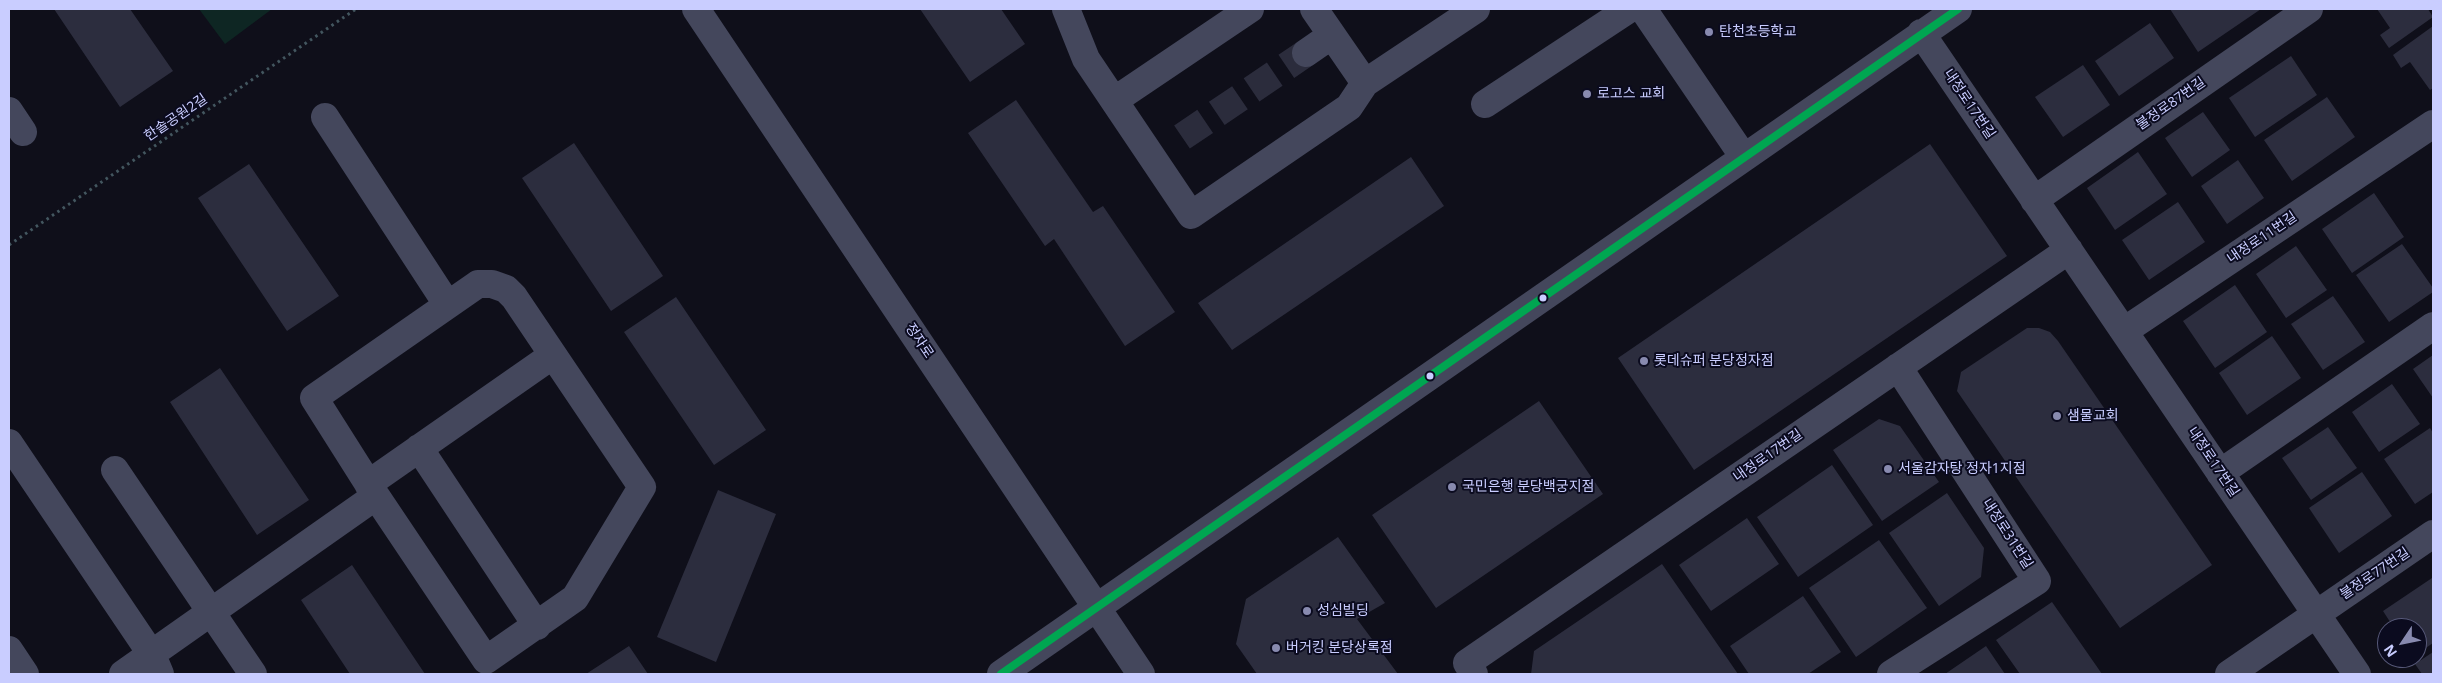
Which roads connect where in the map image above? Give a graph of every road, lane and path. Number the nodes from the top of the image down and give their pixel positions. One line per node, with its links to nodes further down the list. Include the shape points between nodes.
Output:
1 (356, 9): 21 (path, 한솔공원2길)
2 (696, 9): 34 (street, 정자로)
3 (1250, 9): 15 (street)
4 (1314, 9): 12 (street)
5 (1476, 9): 14 (street)
6 (1629, 9): 16 (street)
7 (1643, 9): 19 (street)
8 (1958, 9): 11 (street)
9 (2309, 9): 20 (street, 불정로87번길)
10 (1070, 10): 15 (street, via 1086,59)
11 (1920, 32): 19 (street); 20 (street, 내정로17번길)
12 (1332, 35): 13 (street); 14 (street)
13 (1306, 53)
14 (1365, 83): 15 (street, via 1349,107 1191,215)
15 (1115, 100)
16 (1485, 104)
17 (325, 117): 23 (street)
18 (2433, 124): 25 (street, 내정로11번길)
19 (1743, 156): 34 (street)
20 (2034, 200): 22 (street, 내정로17번길)
21 (9, 245)
22 (2069, 250): 25 (street, 내정로17번길); 27 (street, 내정로17번길)
23 (447, 304): 26 (street, via 478,284 506,289); 32 (street, via 314,398)
24 (2433, 326): 31 (street)
25 (2124, 331): 31 (street, 내정로17번길)
26 (554, 355): 29 (street); 37 (street, via 642,487 575,598)
27 (1898, 367): 40 (street, 내정로17번길); 46 (street, 내정로31번길, via 2037,581)
28 (9, 443): 39 (street)
29 (418, 448): 32 (street); 37 (street)
30 (115, 470): 35 (street)
31 (2220, 472): 36 (street, 내정로17번길)
32 (372, 490): 35 (street); 37 (street, via 486,660)
33 (2433, 534): 36 (street, 불정로77번길)
34 (1097, 606): 44 (street); 45 (street, 정자로)
35 (211, 612): 39 (street); 43 (street)
36 (2316, 614): 47 (street, 불정로77번길); 48 (street, 내정로17번길)
37 (537, 626)
38 (9, 650): 41 (street)
39 (156, 665): 42 (street)
40 (1470, 669)
41 (25, 674)
42 (123, 674)
43 (253, 674)
44 (1001, 674)
45 (1141, 674)
46 (1892, 674)
47 (2228, 674)
48 (2357, 674)

